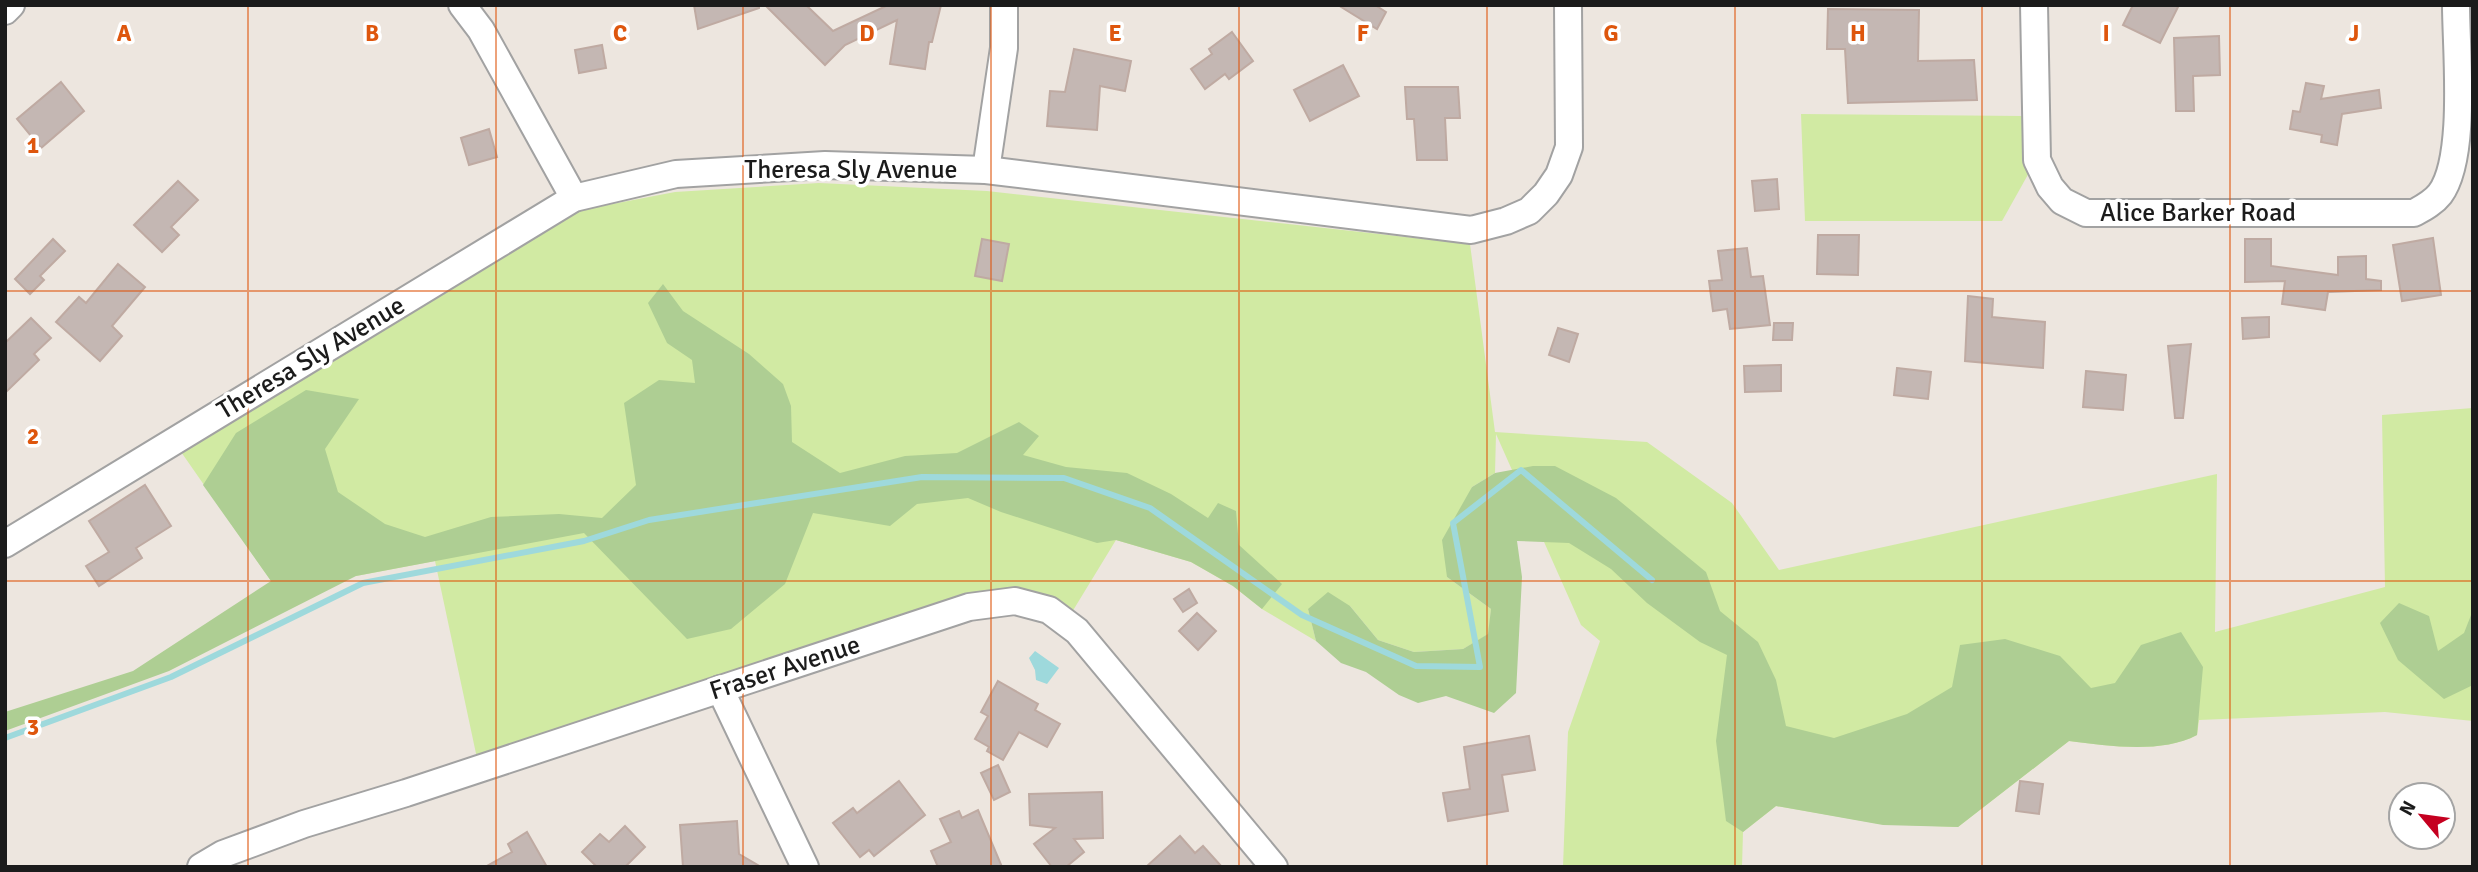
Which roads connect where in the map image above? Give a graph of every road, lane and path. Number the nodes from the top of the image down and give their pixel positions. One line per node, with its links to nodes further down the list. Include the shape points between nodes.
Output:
1 (11, 5): 7 (street)
2 (462, 5): 9 (street, via 481,30)
3 (1004, 5): 8 (street, via 1004,48)
4 (1568, 5): 8 (street, Theresa Sly Avenue, via 1569,148 1546,194 1529,211 1506,221 1471,230)
5 (2034, 5): 6 (street, Alice Barker Road, via 2037,160 2062,201 2086,213 2414,213 2428,206 2440,194 2452,168 2457,121)
6 (2456, 5)
7 (5, 11)
8 (986, 170): 9 (street, Theresa Sly Avenue, via 825,165 676,174)
9 (574, 198): 10 (street, Theresa Sly Avenue)
10 (5, 544)
11 (720, 689): 12 (street, Fraser Avenue, via 304,824 223,854); 13 (street); 14 (street, Fraser Avenue, via 969,607 1014,601 1049,610 1077,631)
12 (201, 867)
13 (805, 867)
14 (1274, 867)

